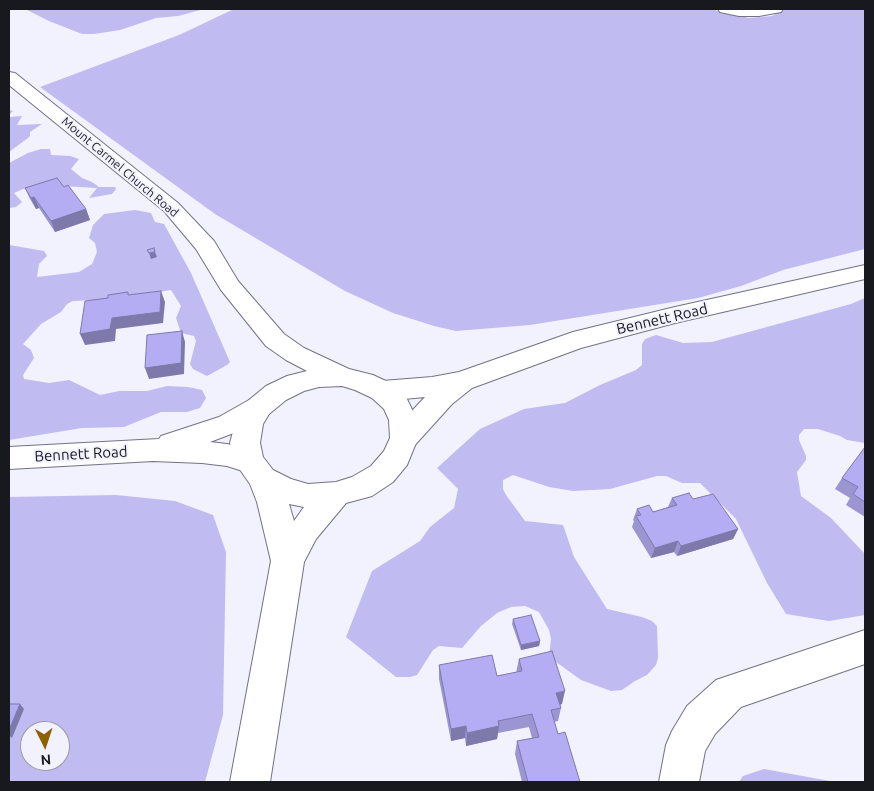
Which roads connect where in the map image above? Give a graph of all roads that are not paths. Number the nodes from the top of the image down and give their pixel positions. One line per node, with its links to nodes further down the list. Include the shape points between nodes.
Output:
1 (725, 9): 2 (main road, via 759,12)
2 (776, 9)
3 (9, 77): 5 (main road, Mount Carmel Church Road, via 171,207 206,246 230,285)
4 (865, 272): 7 (main road, Bennett Road, via 573,341)
5 (275, 340): 6 (main road, Mount Carmel Church Road, via 295,354); 9 (main road, Mount Carmel Church Road, via 280,376)
6 (342, 377): 8 (main road); 9 (main road, via 297,383)
7 (463, 381): 8 (main road, Bennett Road, via 432,388); 10 (main road, Bennett Road)
8 (382, 391): 10 (main road, via 396,404 403,420)
9 (268, 400): 11 (main road, Bennett Road, via 229,424); 13 (main road, via 248,424 244,443)
10 (404, 438): 14 (main road, via 397,457 382,474 361,487)
11 (153, 450): 12 (main road, Bennett Road); 13 (main road, Bennett Road, via 227,456)
12 (9, 458)
13 (256, 470): 14 (main road, via 283,490 308,496); 15 (main road, via 274,502)
14 (336, 494): 15 (main road, via 305,530)
15 (288, 561): 17 (main road)
16 (865, 648): 18 (main road, via 729,693 701,720 686,745)
17 (250, 782)
18 (680, 782)

